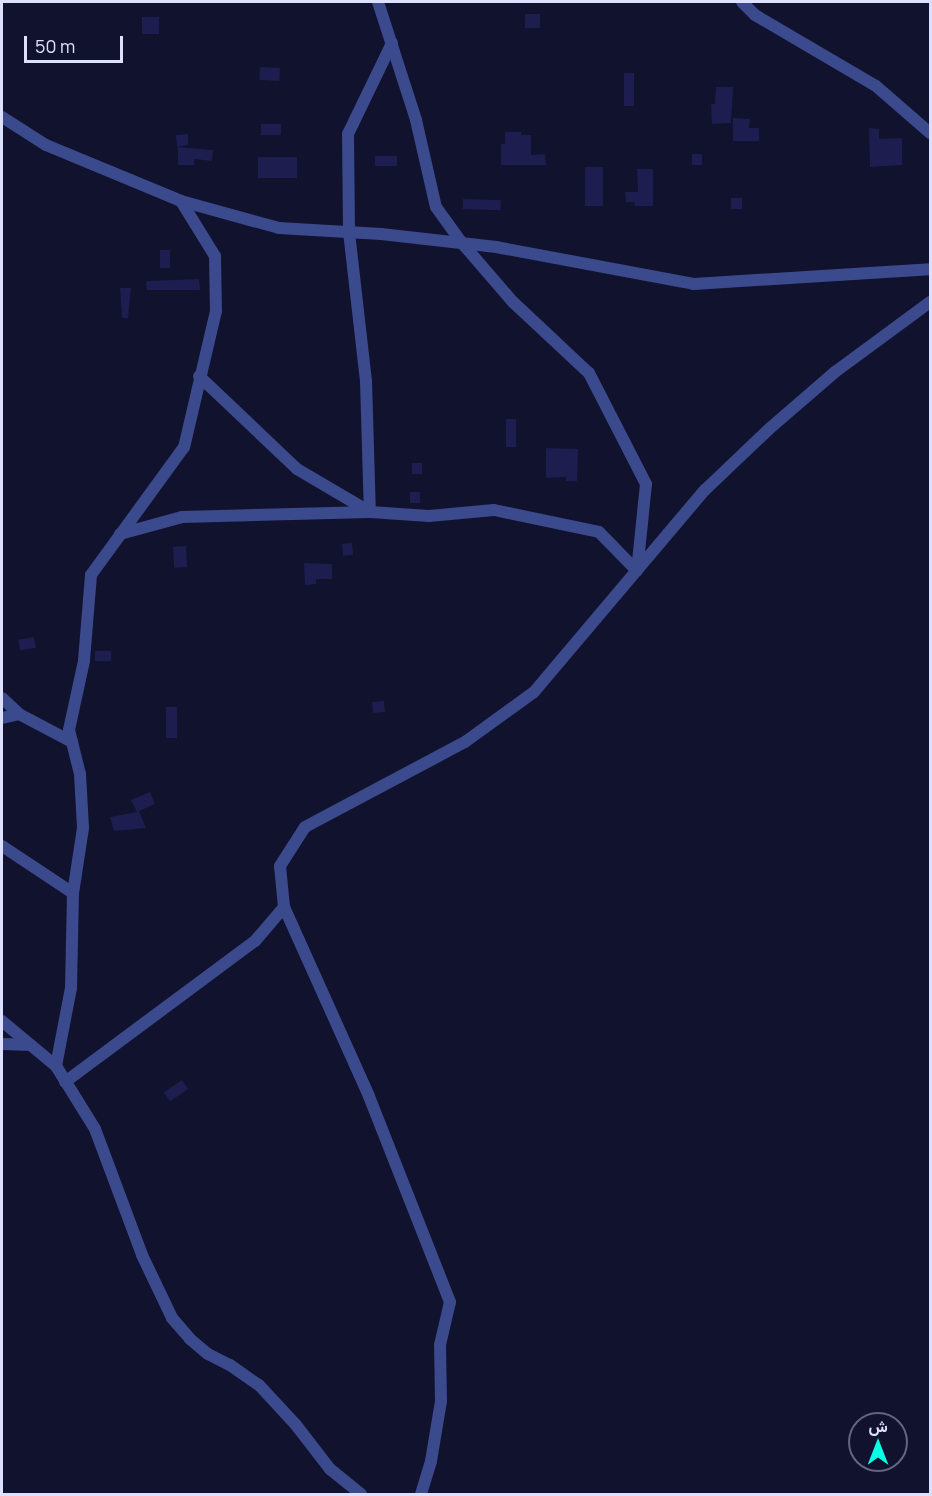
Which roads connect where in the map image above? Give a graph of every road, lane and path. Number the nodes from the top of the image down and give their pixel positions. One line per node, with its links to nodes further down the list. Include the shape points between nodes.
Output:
1 (378, 2): 3 (street)
2 (741, 2): 5 (street, via 755,15 876,86)
3 (392, 43): 7 (street, via 348,134); 8 (street, via 416,120 436,207)
4 (2, 117): 6 (street, via 46,145)
5 (930, 133)
6 (181, 201): 7 (street, via 279,228); 11 (street, via 215,255 216,311)
7 (350, 232): 8 (street); 12 (street, via 366,381)
8 (462, 243): 9 (street, via 694,284); 14 (street, via 513,302 589,373 645,484)
9 (930, 269)
10 (930, 302): 14 (street, via 835,372 769,429 705,490)
11 (199, 376): 12 (street, via 297,469); 13 (street, via 184,447)
12 (370, 512): 13 (street, via 182,517); 14 (street, via 429,516 494,510 599,532)
13 (120, 534): 18 (street, via 91,575 84,662 69,730)
14 (636, 571): 21 (street, via 534,692 465,742 305,827 280,866)
15 (2, 698): 16 (street)
16 (18, 714): 17 (street); 18 (street)
17 (2, 718)
18 (72, 742): 20 (street, via 80,774 83,828)
19 (2, 846): 20 (street)
20 (73, 893): 25 (street, via 70,988)
21 (284, 907): 26 (street, via 255,942); 28 (street, via 369,1096 450,1302 440,1345 441,1401)
22 (2, 1021): 24 (street)
23 (2, 1044): 24 (street)
24 (31, 1046): 25 (street)
25 (56, 1066): 26 (street)
26 (65, 1082): 27 (street, via 105,1151 116,1192 172,1318 208,1354 259,1385 330,1469)
27 (360, 1494)
28 (421, 1494)

